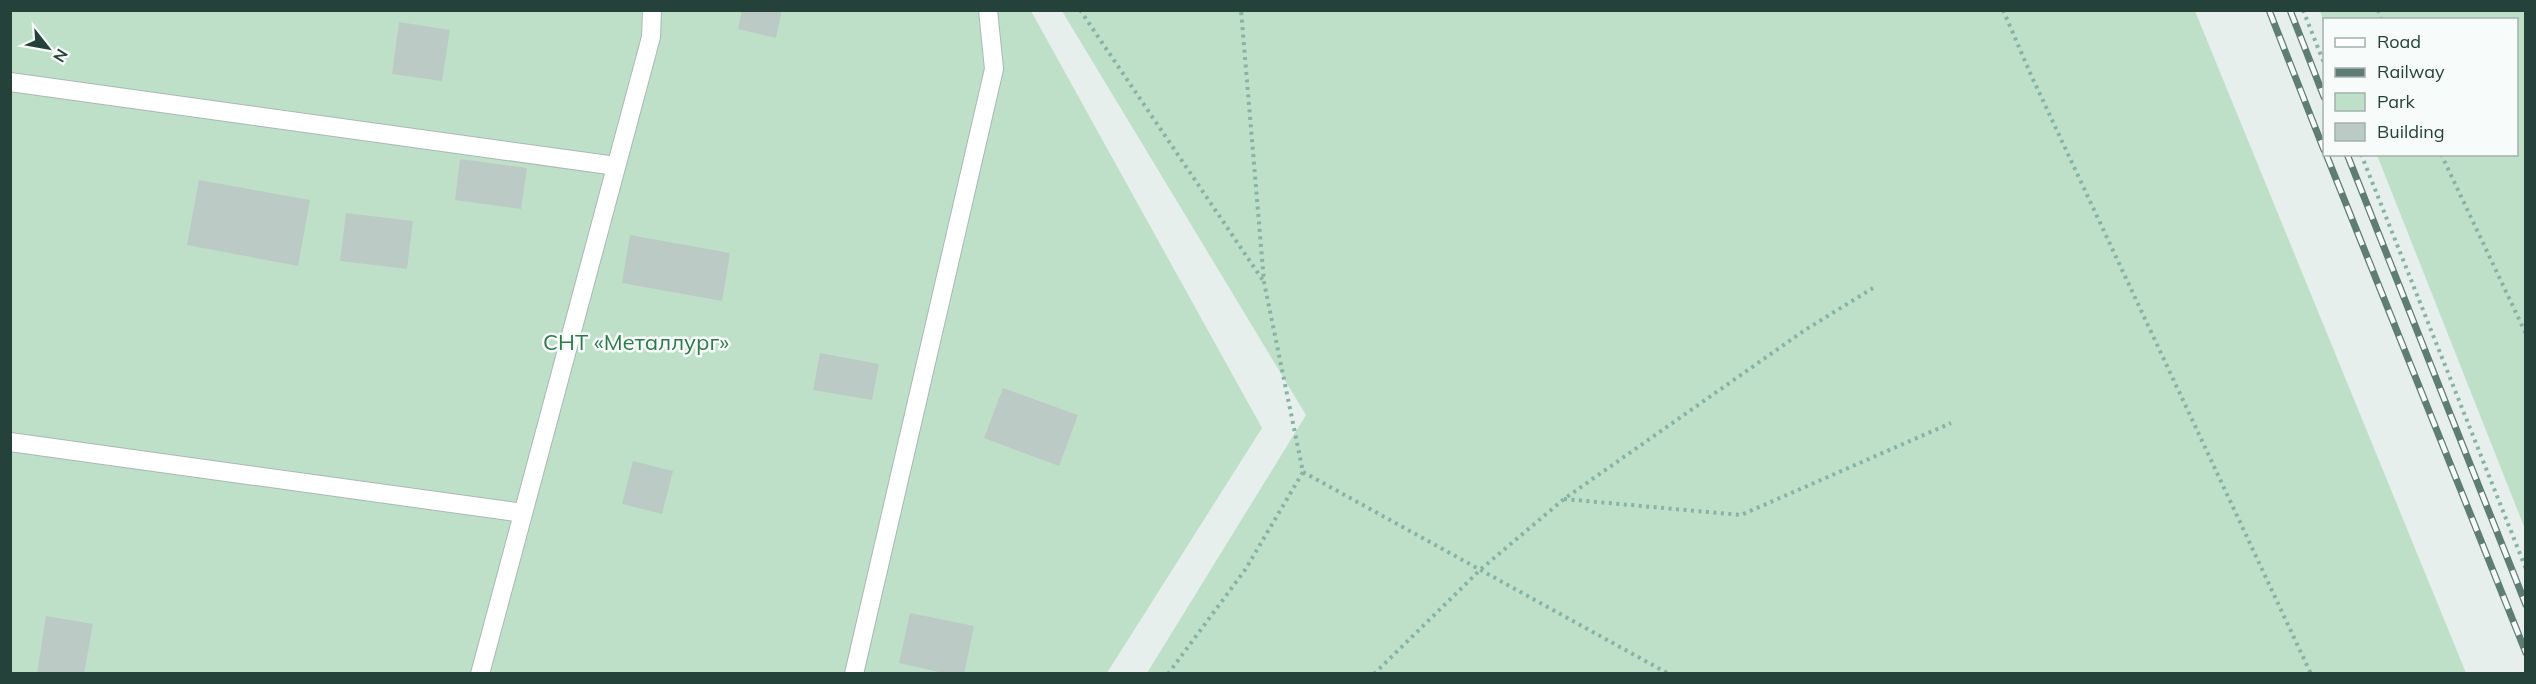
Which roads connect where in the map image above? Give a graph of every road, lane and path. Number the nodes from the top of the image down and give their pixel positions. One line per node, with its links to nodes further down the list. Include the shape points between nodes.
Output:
1 (652, 10): 11 (street, via 651,37)
2 (988, 10): 23 (street, via 994,69)
3 (1080, 10): 12 (path)
4 (1241, 10): 12 (path)
5 (2003, 10): 27 (path)
6 (2303, 10): 7 (path)
7 (2323, 58)
8 (10, 82): 11 (street)
9 (2362, 156): 21 (path)
10 (2442, 156): 14 (path)
11 (616, 166): 19 (street)
12 (1264, 282): 17 (path)
13 (1873, 288): 18 (path, via 1805,330)
14 (2526, 334)
15 (1951, 423): 18 (path, via 1741,514)
16 (10, 442): 19 (street)
17 (1303, 472): 20 (path); 24 (path, via 1245,570)
18 (1563, 499): 20 (path)
19 (523, 513): 22 (street)
20 (1481, 569): 25 (path); 26 (path)
21 (2526, 569)
22 (480, 674)
23 (854, 674)
24 (1168, 674)
25 (1374, 674)
26 (1669, 674)
27 (2311, 674)

